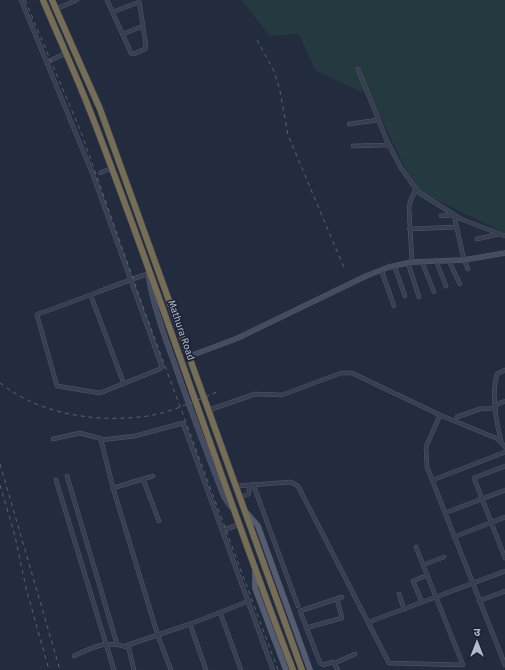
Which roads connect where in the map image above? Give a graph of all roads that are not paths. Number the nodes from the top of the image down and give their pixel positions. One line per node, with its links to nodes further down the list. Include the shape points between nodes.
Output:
1 (21, 0): 12 (street)
2 (43, 0): 11 (highway, Mathura Road)
3 (52, 0): 7 (highway, Mathura Road)
4 (77, 0): 7 (street)
5 (107, 0): 8 (street)
6 (139, 1): 8 (street); 9 (street)
7 (56, 9): 46 (highway, Mathura Road, via 100,109)
8 (113, 12): 10 (street)
9 (143, 26): 10 (street); 10 (street, via 146,46 134,54 131,53)
10 (123, 34)
11 (66, 54): 12 (street); 18 (highway, Mathura Road)
12 (47, 62): 38 (street)
13 (358, 69): 14 (street)
14 (378, 120): 15 (street); 16 (street)
15 (349, 124)
16 (389, 145): 17 (street); 20 (street, via 401,168)
17 (353, 146)
18 (112, 168): 19 (street); 37 (highway, Mathura Road)
19 (100, 173)
20 (416, 188): 21 (street, via 422,196); 24 (street, via 410,202)
21 (454, 215): 22 (street); 23 (street); 25 (street)
22 (441, 216)
23 (457, 227): 24 (street); 29 (street)
24 (409, 229): 32 (street)
25 (499, 234): 26 (street); 27 (street)
26 (505, 236)
27 (477, 239)
28 (505, 253): 29 (street)
29 (464, 260): 31 (street); 36 (street)
30 (436, 261): 31 (street); 33 (street); 40 (street)
31 (449, 261): 39 (street)
32 (410, 262): 33 (street); 34 (street); 44 (street)
33 (422, 262): 41 (street)
34 (394, 265): 35 (street); 43 (street)
35 (381, 269): 45 (street); 46 (street, via 238,338)
36 (468, 269)
37 (150, 273): 38 (street); 77 (highway, Mathura Road)
38 (131, 280): 42 (street); 48 (street, via 162,367)
39 (460, 284)
40 (446, 286)
41 (434, 292)
42 (91, 296): 48 (street); 48 (street, via 37,315 56,384 59,387 97,393)
43 (405, 296)
44 (419, 297)
45 (394, 306)
46 (190, 356): 51 (highway, Mathura Road)
47 (505, 370): 50 (street, via 498,372 496,376)
48 (124, 384)
49 (505, 401): 50 (street)
50 (496, 407): 53 (street, via 480,409); 57 (street)
51 (209, 410): 52 (street, via 254,394 285,394 341,373 352,373); 67 (highway, Mathura Road)
52 (440, 415): 57 (street); 65 (street, via 425,454)
53 (457, 417)
54 (505, 435): 57 (street)
55 (53, 439): 56 (street, via 80,433)
56 (102, 439): 68 (street); 78 (street, via 134,436 183,423)
57 (500, 439): 58 (street)
58 (505, 447)
59 (505, 452): 65 (street)
60 (505, 466): 71 (street, via 474,477)
61 (67, 476): 106 (street)
62 (153, 476): 63 (street)
63 (143, 479): 68 (street); 75 (street)
64 (56, 480): 105 (street)
65 (433, 480): 73 (street)
66 (251, 485): 67 (street); 70 (street, via 249,494); 98 (street); 101 (street, via 291,482 298,486)
67 (237, 486): 70 (highway, Mathura Road)
68 (112, 488): 104 (street)
69 (505, 490): 71 (street)
70 (241, 497): 72 (highway, Mathura Road)
71 (482, 499): 73 (street); 76 (street)
72 (246, 512): 120 (highway, Mathura Road); 121 (main road, Mathura Road, via 258,526)
73 (445, 513): 79 (street)
74 (505, 517): 76 (street)
75 (159, 521)
76 (491, 523): 79 (street); 81 (street)
77 (238, 525): 78 (street); 87 (highway, Mathura Road)
78 (223, 530): 95 (street)
79 (454, 538): 89 (street)
80 (505, 544): 81 (street)
81 (500, 546): 84 (street)
82 (416, 547): 85 (street)
83 (444, 557): 85 (street)
84 (505, 558)
85 (423, 565): 88 (street)
86 (505, 571): 89 (street)
87 (255, 572): 118 (main road, via 256,588); 119 (highway, Mathura Road)
88 (427, 575): 93 (street); 97 (street, via 413,581)
89 (472, 583): 93 (street); 96 (street)
90 (505, 590): 96 (street)
91 (399, 594): 99 (street)
92 (342, 597): 94 (street)
93 (436, 597): 97 (street); 101 (street, via 463,665 389,663)
94 (337, 599): 103 (street, via 300,611); 103 (street, via 342,618)
95 (249, 601): 100 (street); 117 (street)
96 (479, 601): 111 (street)
97 (422, 602): 99 (street)
98 (298, 606)
99 (404, 609): 101 (street)
100 (220, 612): 102 (street); 116 (street)
101 (369, 622)
102 (190, 624): 104 (street); 115 (street)
103 (306, 628): 110 (street, via 320,663)
104 (158, 636): 107 (street); 114 (street)
105 (105, 643): 106 (street); 109 (street); 112 (street)
106 (117, 644): 107 (street)
107 (127, 647): 113 (street)
108 (355, 654): 110 (street)
109 (74, 656)
110 (335, 663): 122 (street)
111 (505, 666)
112 (114, 670)
113 (134, 670)
114 (171, 670)
115 (206, 670)
116 (241, 670)
117 (273, 670)
118 (286, 670)
119 (293, 670)
120 (302, 670)
121 (310, 670)
122 (338, 670)

